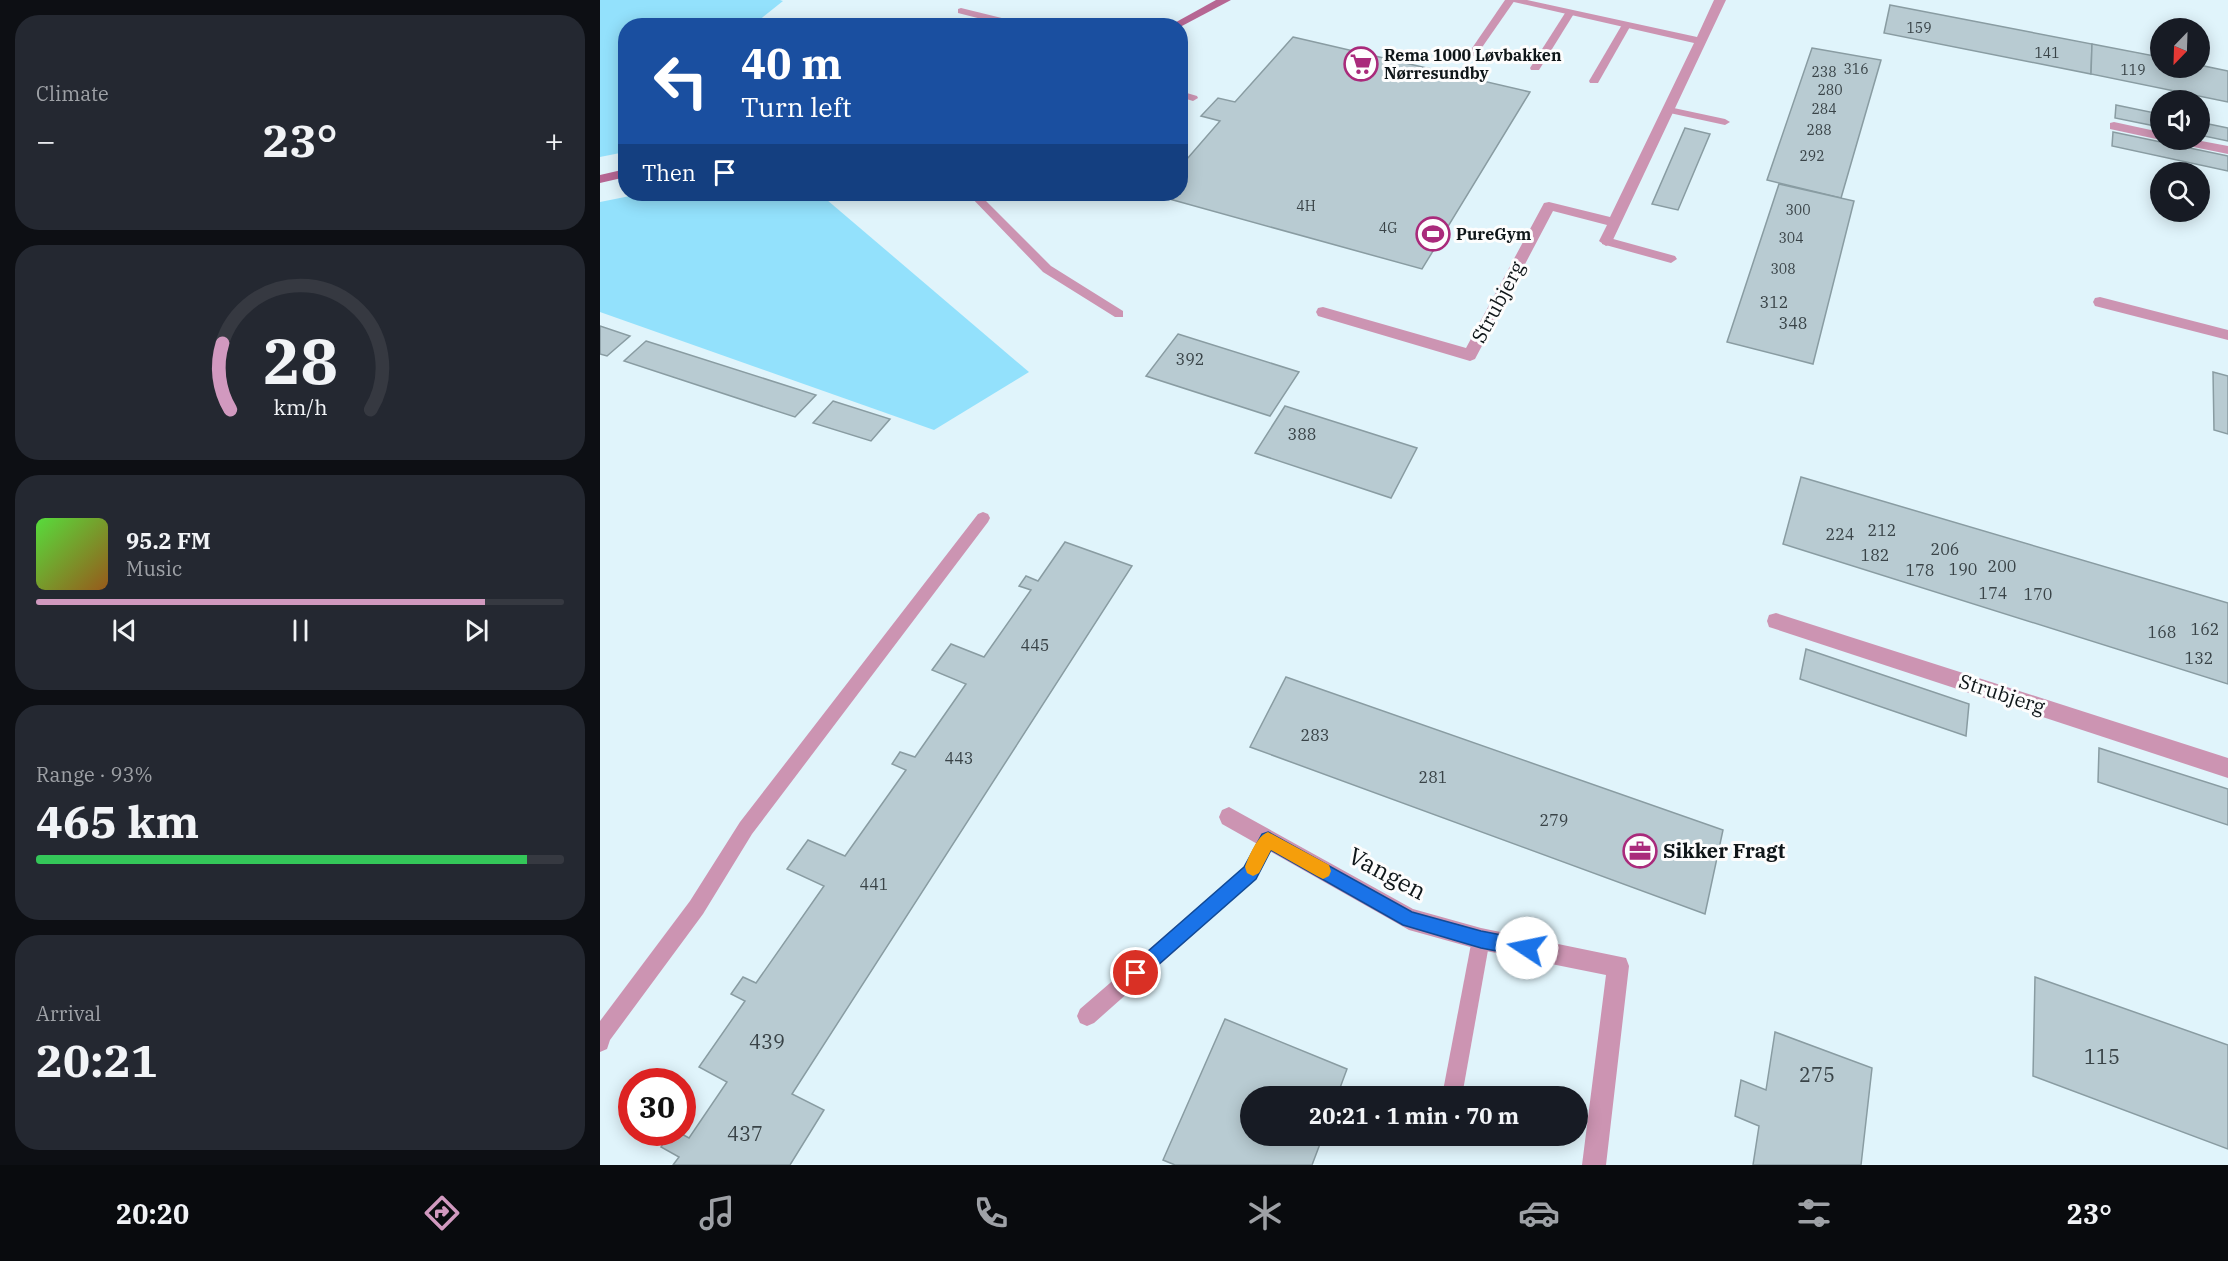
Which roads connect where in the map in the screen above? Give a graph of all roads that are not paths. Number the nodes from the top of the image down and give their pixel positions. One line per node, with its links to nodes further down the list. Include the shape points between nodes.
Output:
1 (1225, 0): 7 (street)
2 (1510, 0): 5 (street); 10 (lane)
3 (1720, 0): 9 (street)
4 (961, 11): 6 (lane)
5 (1570, 12): 8 (street); 11 (lane)
6 (990, 18)
7 (1188, 19)
8 (1626, 25): 9 (street); 12 (lane)
9 (1701, 41): 15 (street)
10 (1473, 54)
11 (1535, 68)
12 (1594, 81)
13 (1188, 96): 14 (lane)
14 (1193, 98)
15 (1669, 110): 16 (lane); 24 (street)
16 (1725, 122)
17 (2114, 126): 18 (street)
18 (2150, 133)
19 (2210, 146): 20 (street)
20 (2228, 150)
21 (618, 175): 22 (street)
22 (600, 179)
23 (980, 201): 29 (lane, via 1047,269)
24 (1615, 223): 25 (street); 28 (street, Strubjerg, via 1550,206 1470,355)
25 (1606, 241): 26 (lane)
26 (1671, 260)
27 (2100, 302): 30 (street)
28 (1323, 312)
29 (1119, 314)
30 (2228, 335)
31 (983, 518): 38 (lane, via 746,828 723,870)
32 (1776, 621): 33 (street, Strubjerg)
33 (2228, 768)
34 (1229, 817): 35 (street, Vangen)
35 (1268, 840): 36 (street, Vangen, via 1409,919); 37 (lane, via 1250,873)
36 (1481, 939): 39 (lane); 40 (street, Vangen, via 1618,966)
37 (1087, 1016)
38 (600, 1042)
39 (1454, 1086)
40 (1594, 1165)

